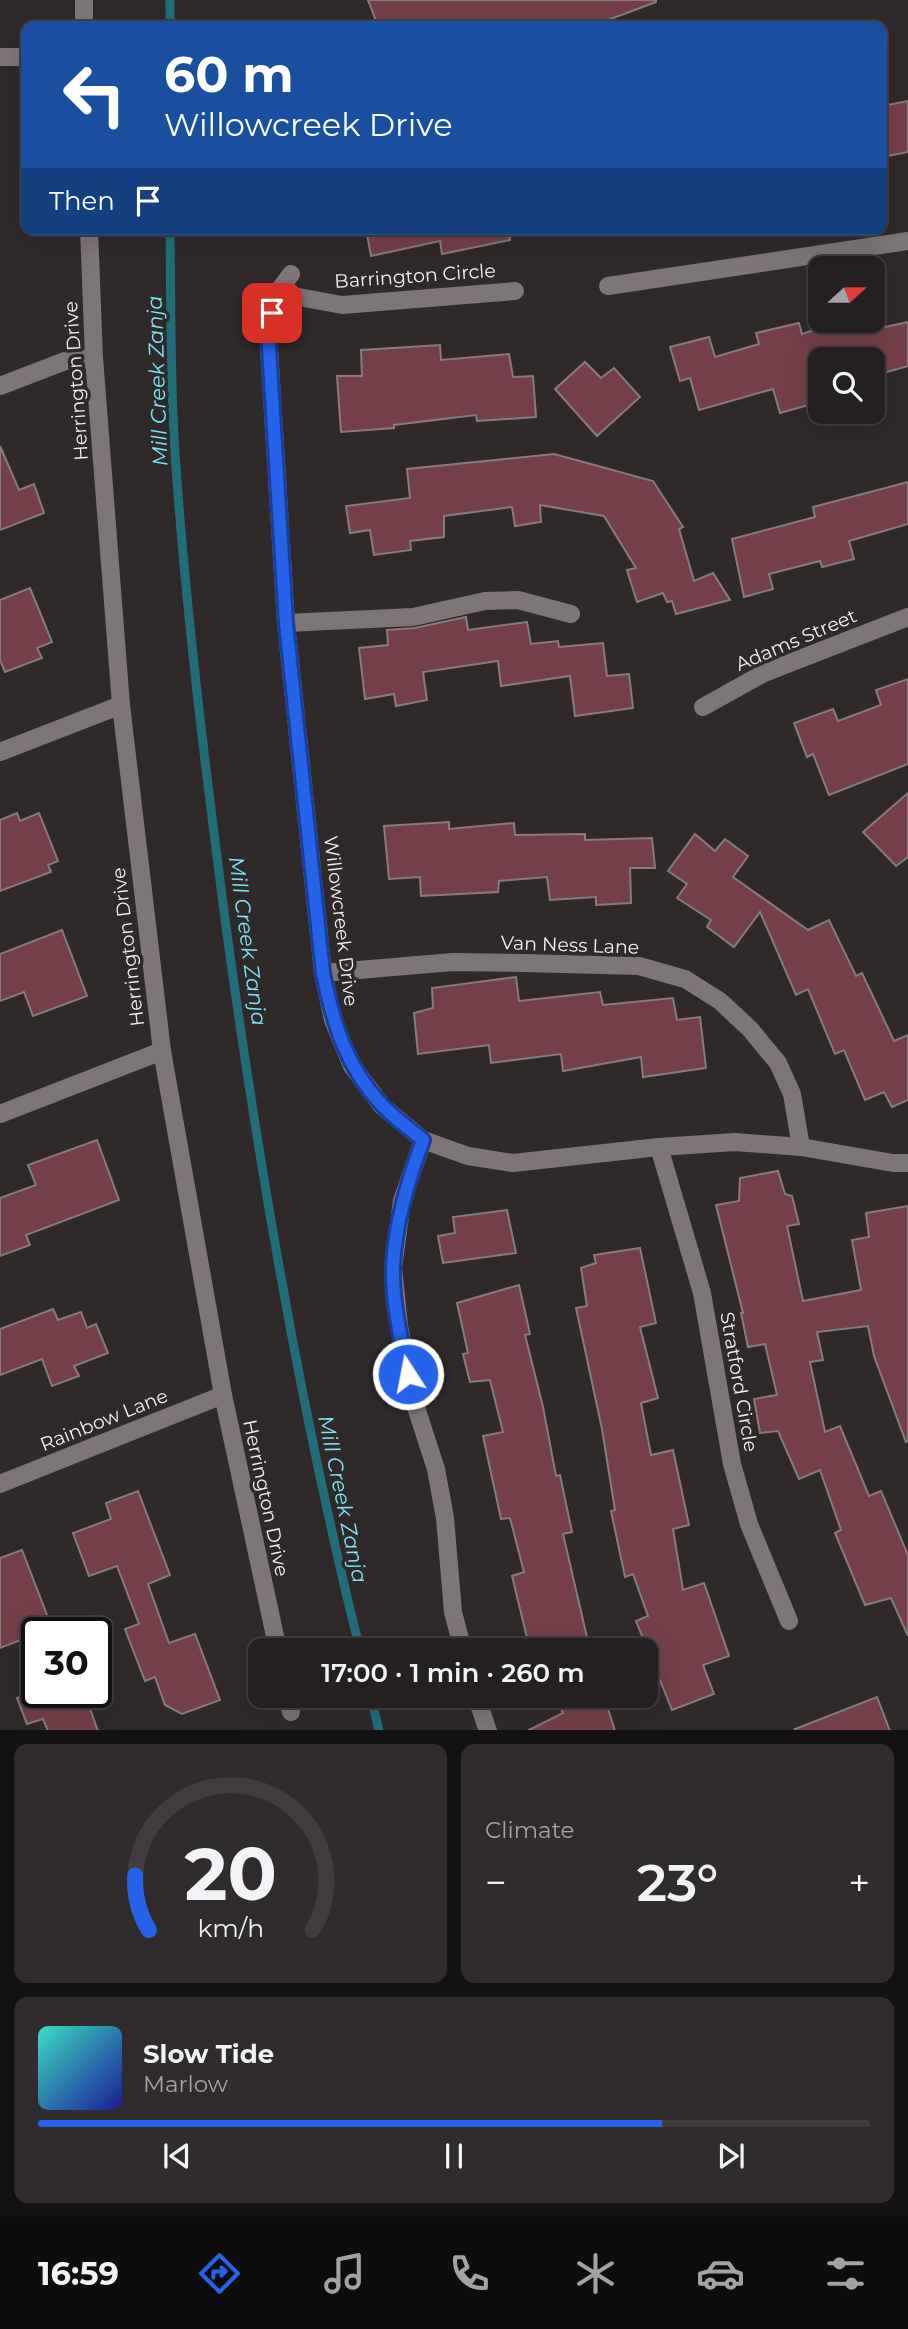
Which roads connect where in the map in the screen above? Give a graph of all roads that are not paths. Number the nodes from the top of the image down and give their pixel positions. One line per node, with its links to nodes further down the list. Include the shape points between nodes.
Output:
1 (85, 0): 2 (street)
2 (84, 21)
3 (0, 57): 4 (street)
4 (21, 57)
5 (89, 235): 11 (street, Herrington Drive)
6 (908, 241): 8 (street)
7 (291, 274): 10 (street, Willowcreek Drive)
8 (608, 286)
9 (515, 291): 10 (street, Barrington Circle, via 342,305)
10 (276, 293): 15 (street, Willowcreek Drive, via 268,332)
11 (94, 358): 12 (street, via 65,360); 16 (street, Herrington Drive)
12 (0, 386)
13 (571, 614): 15 (street, via 507,600 413,617)
14 (908, 617): 17 (street, Adams Street, via 764,673)
15 (286, 623): 19 (street, Willowcreek Drive)
16 (121, 705): 18 (street); 20 (street, Herrington Drive)
17 (703, 707)
18 (0, 752)
19 (323, 973): 22 (street, Willowcreek Drive, via 333,1020 352,1066 382,1106); 24 (street, Van Ness Lane, via 453,962 523,963 639,966 685,979 720,1001 778,1063 792,1094)
20 (162, 1051): 21 (street); 26 (street, Herrington Drive)
21 (0, 1114)
22 (423, 1140): 23 (street, Willowcreek Drive, via 468,1156 513,1163); 30 (street, via 402,1201 393,1268 398,1326 413,1398 439,1481)
23 (659, 1147): 24 (street, Willowcreek Drive, via 735,1142); 28 (street, Stratford Circle, via 702,1293 732,1464 749,1524)
24 (801, 1147): 25 (street, Willowcreek Drive)
25 (908, 1163)
26 (223, 1395): 27 (street, Rainbow Lane); 29 (street, Herrington Drive)
27 (0, 1484)
28 (789, 1622)
29 (275, 1638)
30 (460, 1638)
31 (480, 1708): 32 (street)
32 (488, 1730)

